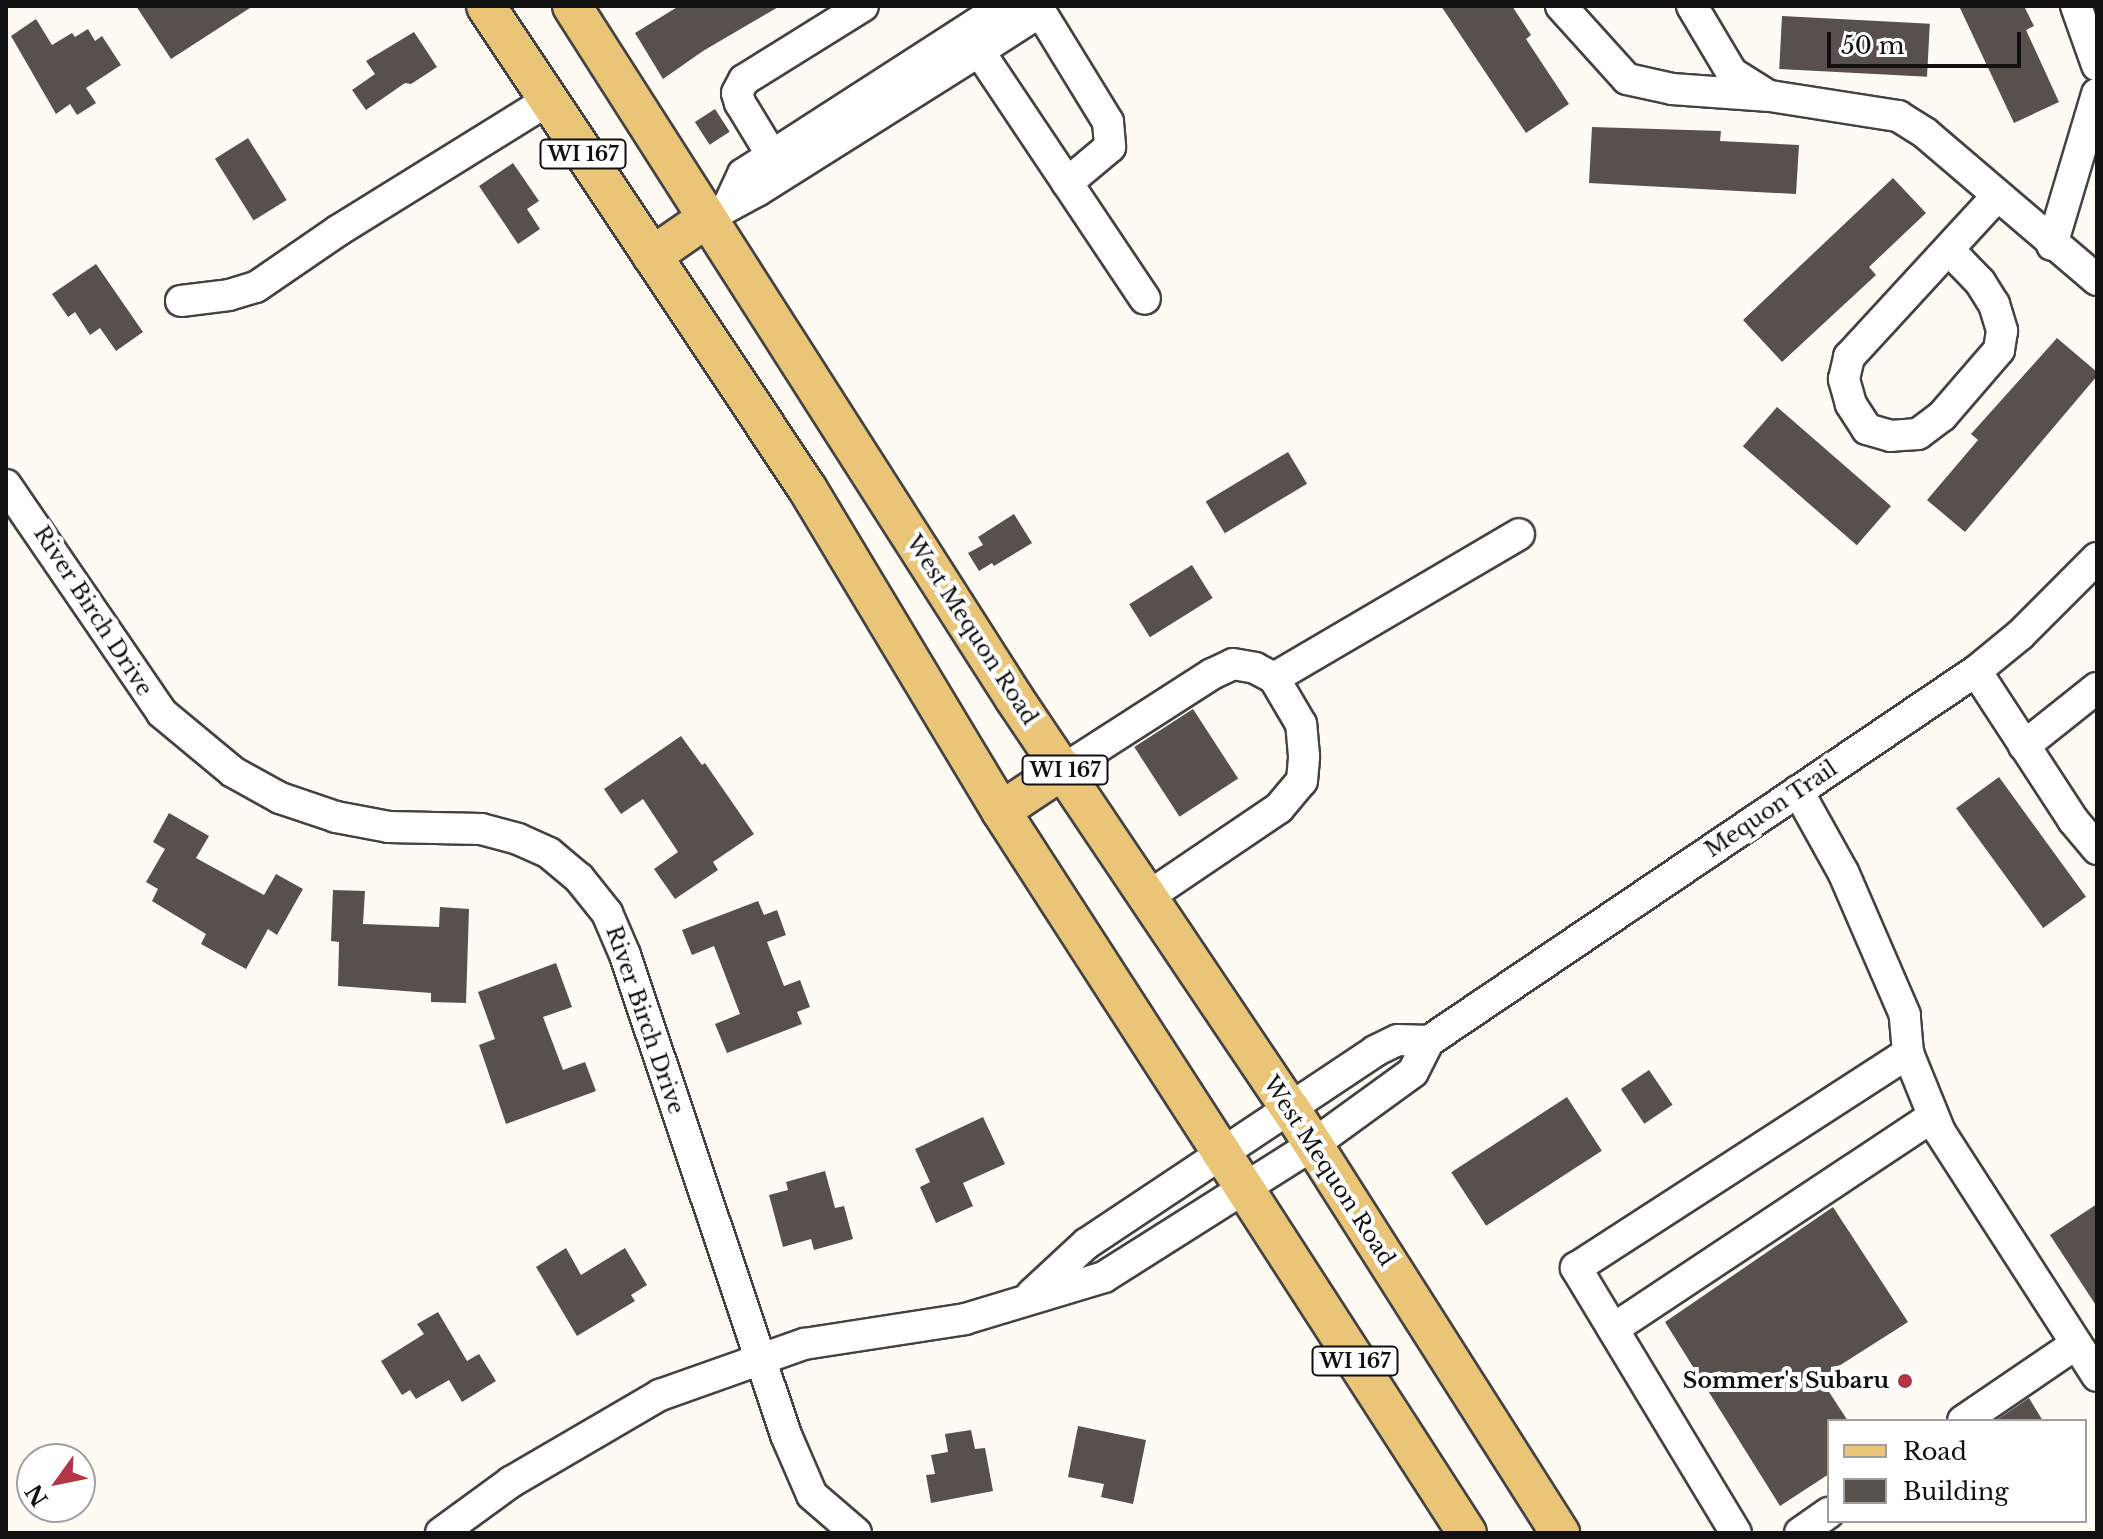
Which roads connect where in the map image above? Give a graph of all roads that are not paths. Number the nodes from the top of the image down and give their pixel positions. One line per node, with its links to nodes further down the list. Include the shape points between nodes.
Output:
1 (486, 6): 13 (main road, WI 167)
2 (572, 6): 17 (main road, West Mequon Road / WI 167)
3 (863, 6): 14 (street, via 744,80 737,93)
4 (1004, 6): 9 (street)
5 (1035, 6): 9 (street, via 1032,17); 15 (street, via 1108,122 1110,147)
6 (1561, 6): 12 (street, via 1627,79 1672,89)
7 (1692, 6): 12 (street, via 1732,73)
8 (2076, 6): 10 (street)
9 (976, 32): 14 (street); 15 (street)
10 (2097, 65)
11 (2097, 94): 18 (street)
12 (1770, 96): 16 (street, via 1898,116)
13 (547, 101): 20 (main road, WI 167); 23 (street, via 256,287)
14 (778, 165): 17 (street)
15 (1067, 183): 22 (street)
16 (1997, 196): 18 (street); 19 (street)
17 (718, 211): 20 (main road); 31 (main road, West Mequon Road / WI 167, via 1014,698)
18 (2052, 245): 21 (street)
19 (1949, 250): 19 (street, via 1849,357 1844,379 1851,404 1867,429 1891,436 1918,434 1942,416 1999,350 2002,331 1994,304)
20 (652, 256): 33 (main road, WI 167, via 807,488)
21 (2097, 280)
22 (1145, 299)
23 (181, 301)
24 (6, 485): 46 (street, River Birch Drive, via 162,713 233,772 280,798 336,817 389,827 481,829 518,839 549,853 579,878 607,913 625,955)
25 (1519, 534): 28 (street)
26 (2097, 558): 27 (street, Mequon Trail)
27 (1976, 671): 30 (street); 32 (street, Mequon Trail)
28 (1274, 678): 31 (street, via 1233,664); 35 (street, via 1301,724 1302,781 1279,808)
29 (2097, 688): 30 (street)
30 (2024, 746): 34 (street)
31 (1064, 769): 33 (main road); 35 (main road, West Mequon Road / WI 167)
32 (1798, 791): 36 (street, Mequon Trail); 37 (street, via 1843,872 1905,1015)
33 (1001, 811): 41 (main road, WI 167)
34 (2097, 849)
35 (1149, 896): 38 (main road, West Mequon Road / WI 167)
36 (1429, 1041): 38 (street, Mequon Trail, via 1398,1040); 40 (street, Mequon Trail, via 1413,1072)
37 (1908, 1053): 39 (street); 44 (street, via 1576,1268)
38 (1290, 1108): 40 (main road, West Mequon Road / WI 167); 41 (street, Mequon Trail)
39 (1933, 1116): 44 (street); 45 (street)
40 (1314, 1144): 42 (street, Mequon Trail); 54 (main road, West Mequon Road / WI 167)
41 (1220, 1152): 42 (main road, WI 167); 43 (street, Mequon Trail, via 1086,1244)
42 (1244, 1190): 43 (street, Mequon Trail, via 1104,1277); 53 (main road, WI 167)
43 (1025, 1299): 46 (street, Mequon Trail, via 965,1319 804,1344)
44 (1613, 1329): 50 (street)
45 (2076, 1344): 47 (street); 48 (street)
46 (759, 1359): 51 (street, Mequon Trail, via 660,1395 511,1482); 52 (street, River Birch Drive, via 812,1495)
47 (2097, 1376)
48 (1966, 1419)
49 (1827, 1514): 55 (street)
50 (1725, 1529)
51 (441, 1533)
52 (856, 1533)
53 (1467, 1533)
54 (1560, 1533)
55 (1800, 1533)

